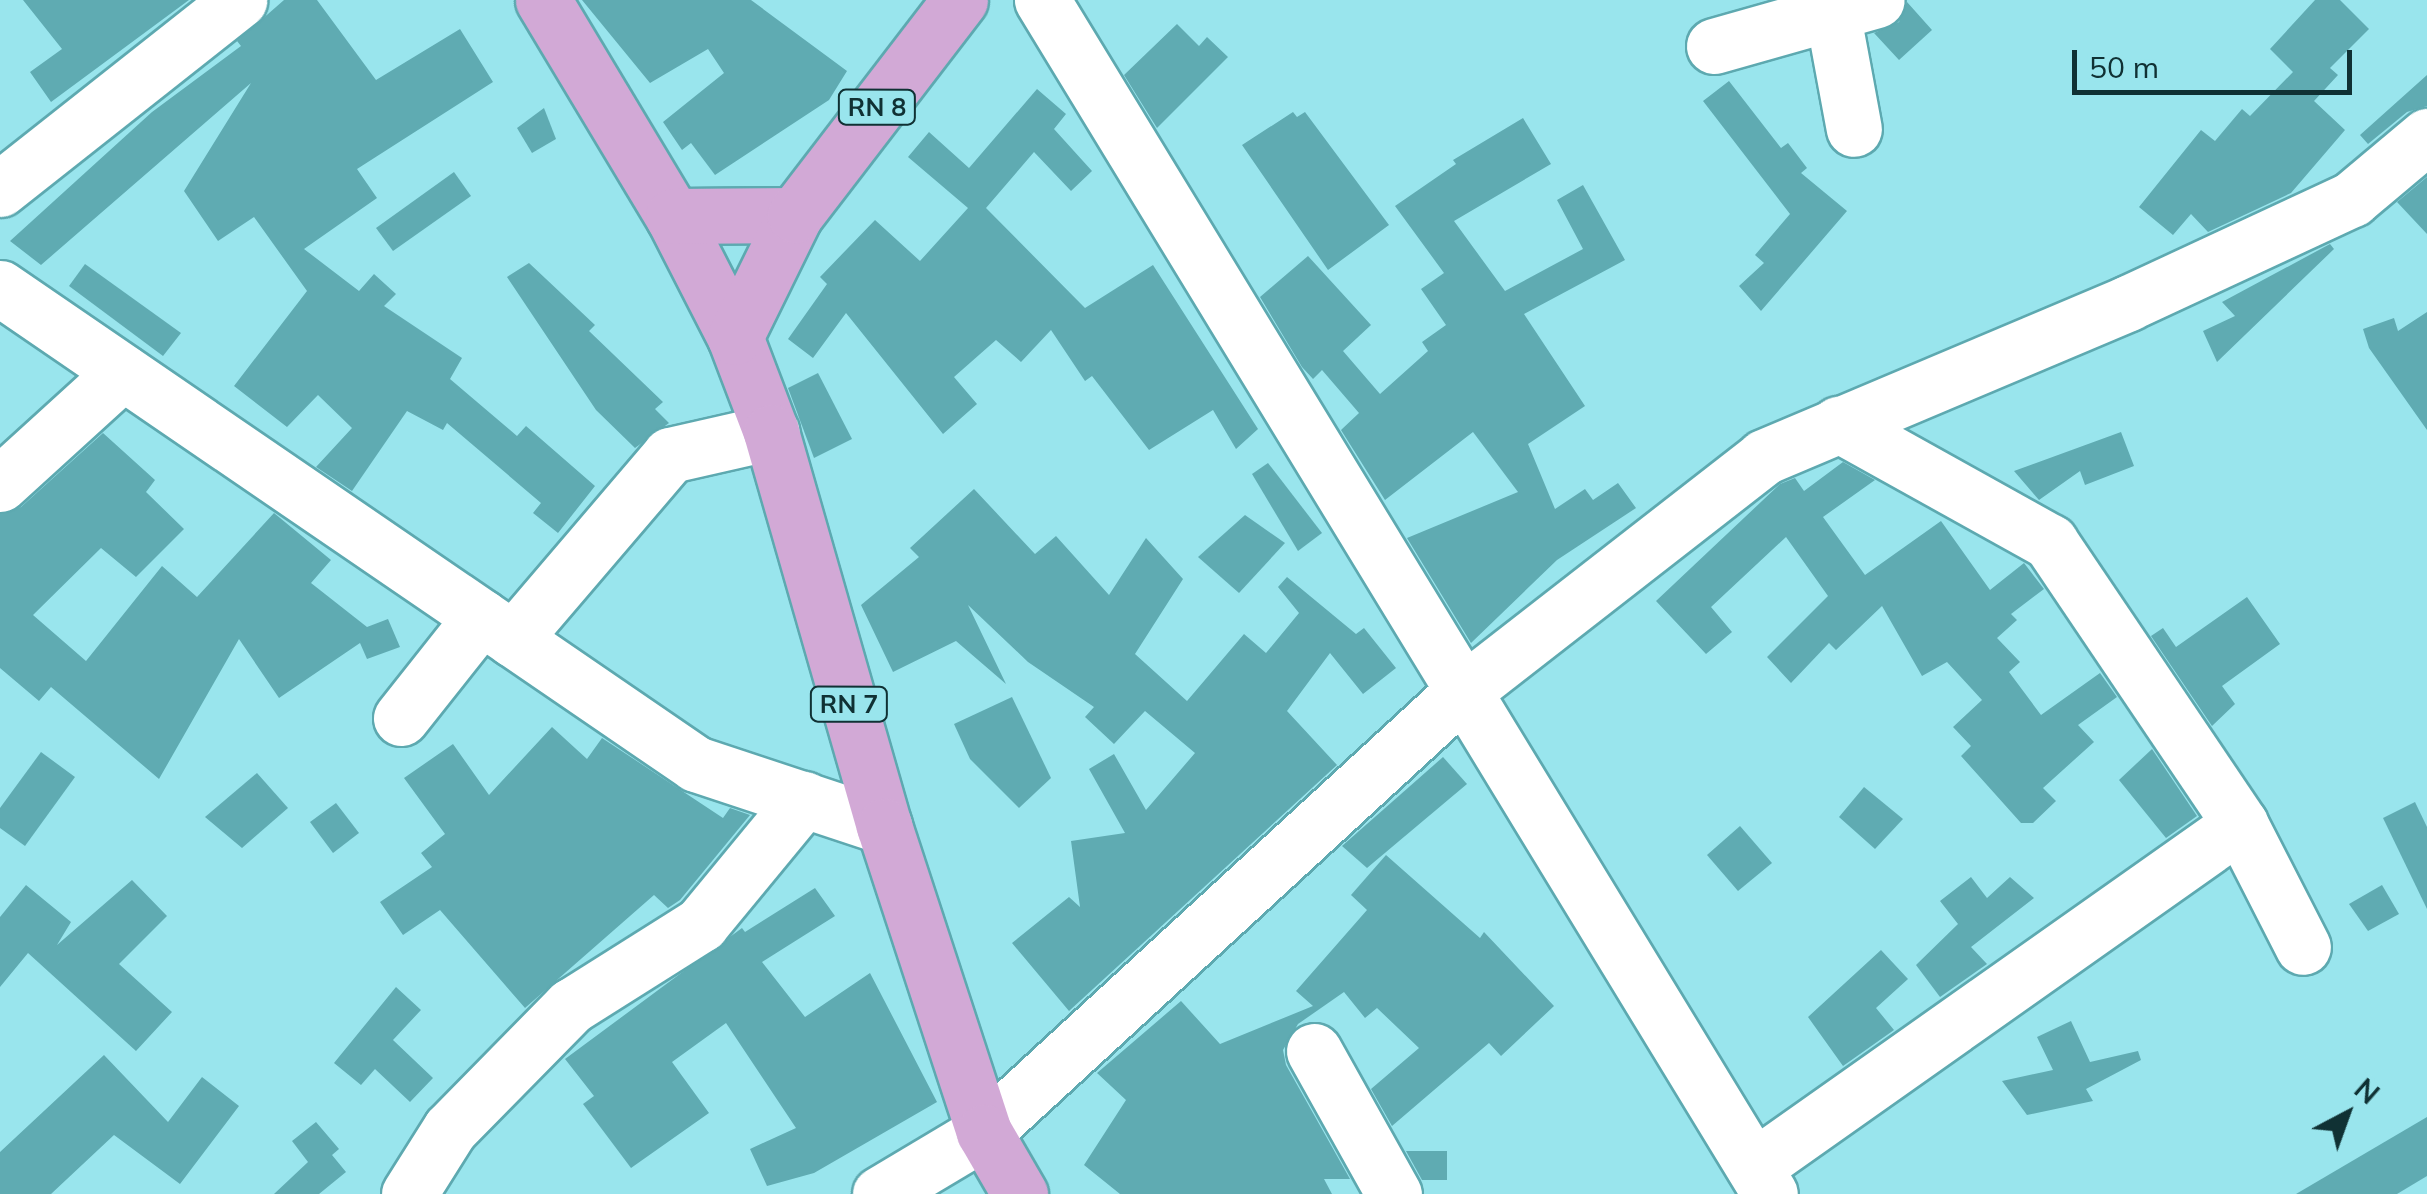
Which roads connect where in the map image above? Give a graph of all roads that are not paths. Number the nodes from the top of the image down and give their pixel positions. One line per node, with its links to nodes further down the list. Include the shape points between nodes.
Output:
1 (239, 0): 9 (street)
2 (543, 0): 11 (main road)
3 (960, 0): 10 (main road, RN 8)
4 (1042, 0): 19 (street)
5 (1846, 4): 6 (street); 7 (street)
6 (1714, 46)
7 (1854, 129)
8 (2427, 136): 15 (street, via 2352,198 2128,303)
9 (0, 190)
10 (795, 215): 11 (main road); 13 (main road, RN 8)
11 (674, 216): 13 (main road, RN 7)
12 (0, 288): 14 (street)
13 (735, 337): 16 (main road, RN 7)
14 (124, 372): 17 (street); 18 (street)
15 (1838, 424): 19 (street, via 1764,457); 22 (street, via 2050,542)
16 (772, 432): 18 (street, via 670,455); 23 (main road, RN 7)
17 (0, 484)
18 (497, 628): 20 (street); 21 (street, via 696,764)
19 (1460, 694): 26 (street); 27 (street)
20 (401, 718)
21 (804, 799): 23 (street); 28 (street, via 701,924 571,1006 450,1129)
22 (2240, 824): 24 (street); 27 (street)
23 (884, 826): 26 (main road, RN 7)
24 (2303, 947)
25 (1314, 1051): 31 (street)
26 (984, 1132): 29 (street); 30 (main road, RN 7)
27 (1762, 1181)
28 (408, 1194)
29 (880, 1194)
30 (1020, 1194)
31 (1394, 1194)

